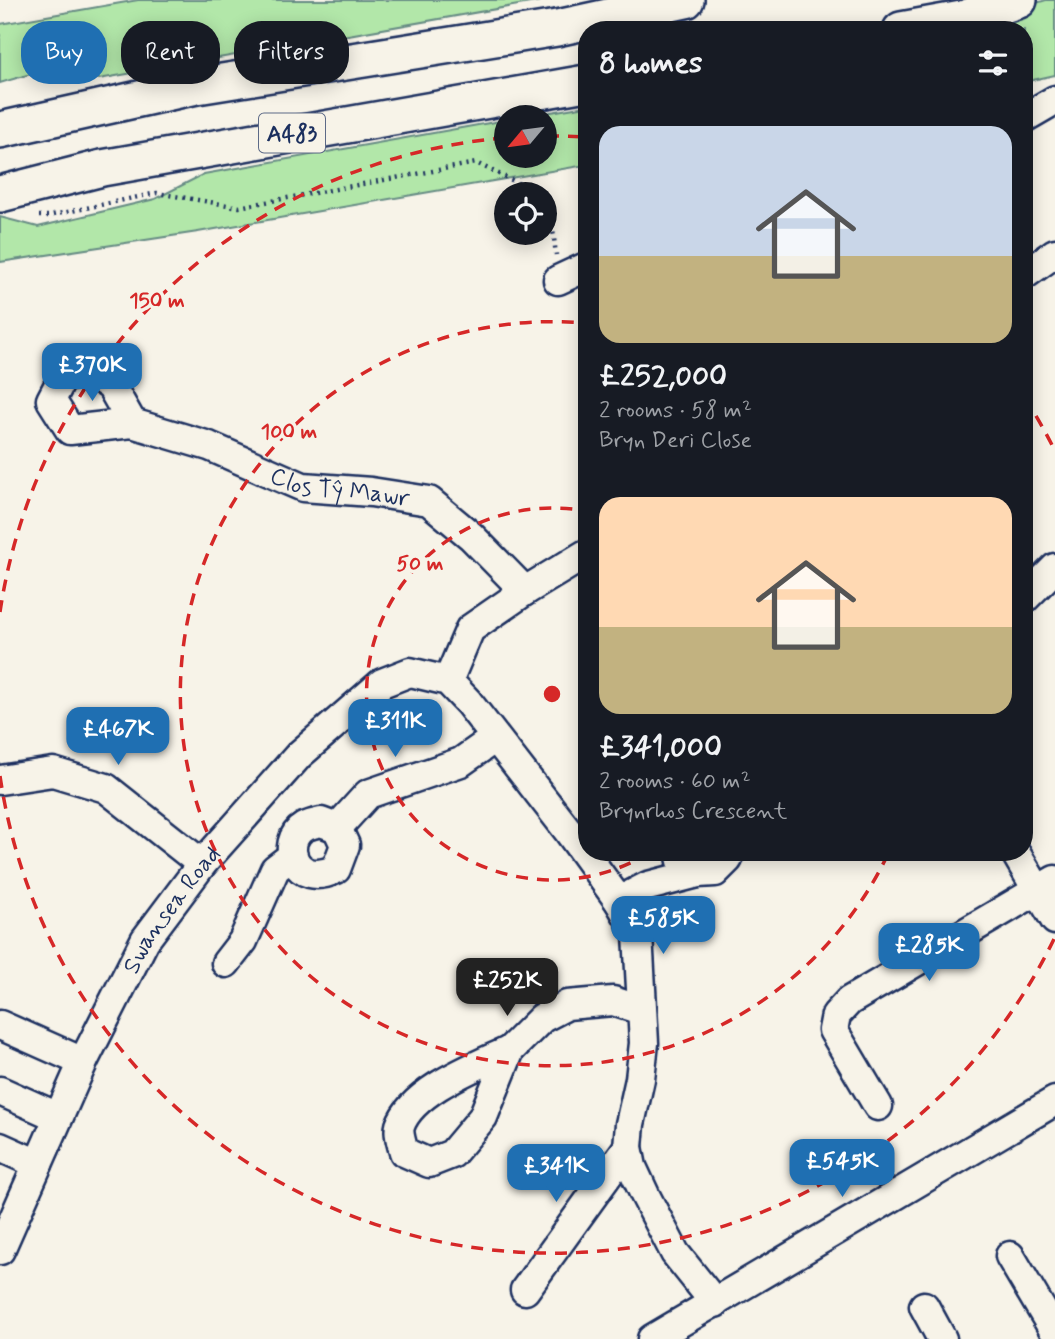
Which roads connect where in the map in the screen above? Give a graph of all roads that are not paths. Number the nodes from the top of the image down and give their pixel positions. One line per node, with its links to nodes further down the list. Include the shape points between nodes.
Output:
1 (686, 0): 3 (main road)
2 (1019, 0): 4 (main road)
3 (589, 21)
4 (951, 21)
5 (578, 23): 9 (main road, via 197,86)
6 (578, 84): 10 (main road, A483, via 102,168)
7 (1055, 100): 8 (street)
8 (1033, 113)
9 (0, 130)
10 (0, 194)
11 (1055, 253): 12 (street)
12 (1033, 269)
13 (578, 271): 14 (street)
14 (558, 280)
15 (132, 423): 19 (street, Clos Tŷ Mawr, via 209,446 303,487 429,501)
16 (578, 559): 19 (street)
17 (1055, 568): 18 (street)
18 (1033, 590)
19 (525, 591): 20 (street, via 470,629)
20 (448, 681): 21 (street); 30 (street, Swansea Road, via 411,672 382,683 299,755)
21 (495, 737): 23 (street, via 461,762 368,794); 24 (street)
22 (0, 780): 30 (street, via 53,772 106,788)
23 (337, 828): 25 (street, via 321,821 302,828 293,840); 25 (street, via 345,845 336,869 311,875)
24 (578, 844)
25 (292, 856): 35 (street, via 275,869 243,941)
26 (590, 861): 33 (street)
27 (682, 861): 31 (street)
28 (726, 861): 31 (street, via 715,872)
29 (1023, 861): 32 (street)
30 (202, 864): 39 (street, Swansea Road, via 145,940)
31 (698, 873): 33 (street, via 648,886)
32 (1046, 885): 34 (street); 42 (street, via 849,1001 836,1015 833,1030)
33 (619, 901): 36 (street, via 638,934)
34 (1055, 920)
35 (226, 963)
36 (641, 1010): 38 (street, via 613,1001 567,1005 542,1018); 45 (street, via 644,1043)
37 (0, 1025): 39 (street)
38 (510, 1050)
39 (83, 1062): 43 (street, Swansea Road)
40 (0, 1090): 43 (street)
41 (1055, 1101): 50 (street)
42 (878, 1106)
43 (58, 1117): 46 (street, Swansea Road)
44 (0, 1147): 46 (street)
45 (628, 1147): 49 (street); 50 (street, via 632,1167 675,1253)
46 (38, 1164): 47 (street, Swansea Road)
47 (0, 1250)
48 (1010, 1256): 52 (street)
49 (525, 1290)
50 (715, 1303): 53 (street)
51 (924, 1307): 54 (street)
52 (1055, 1332)
53 (652, 1339)
54 (942, 1339)

